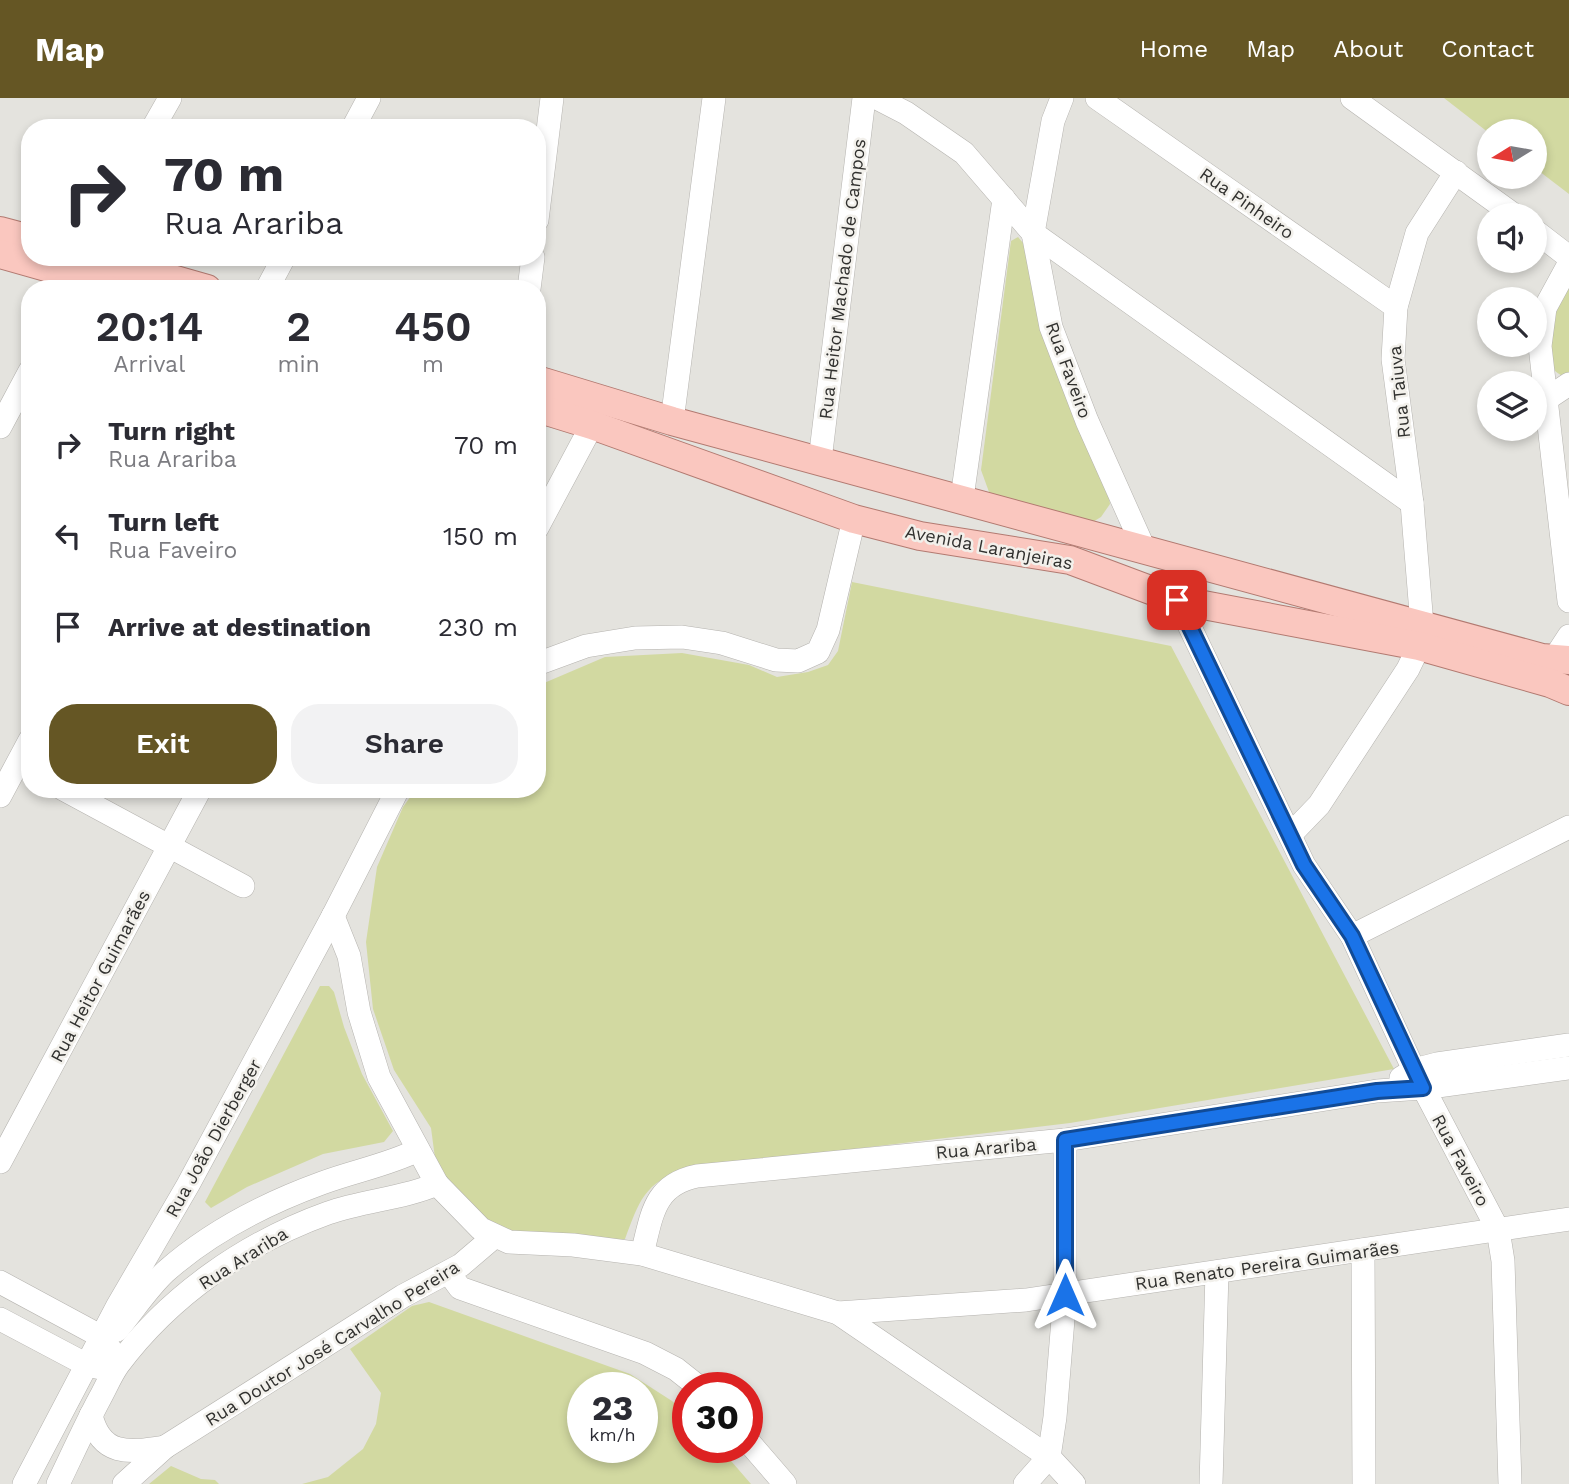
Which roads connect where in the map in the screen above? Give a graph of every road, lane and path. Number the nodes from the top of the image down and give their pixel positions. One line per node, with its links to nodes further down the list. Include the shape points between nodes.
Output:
1 (170, 98): 10 (street)
2 (369, 98): 11 (street)
3 (552, 98): 12 (street)
4 (714, 98): 36 (street)
5 (864, 98): 39 (street, Rua Heitor Machado de Campos)
6 (877, 98): 14 (street, via 964,153)
7 (1062, 98): 17 (street, Rua Faveiro, via 1053,121)
8 (1097, 98): 28 (street, Rua Pinheiro)
9 (1352, 98): 13 (street)
10 (158, 119)
11 (358, 119)
12 (546, 147)
13 (1457, 172): 15 (street); 28 (street, Rua Taiuva, via 1418,233)
14 (1004, 199): 17 (street); 40 (street)
15 (1498, 203)
16 (0, 231): 18 (main road)
17 (1033, 233): 41 (street); 45 (street, Rua Faveiro, via 1051,327)
18 (21, 237)
19 (1547, 240): 22 (street)
20 (0, 254): 21 (main road)
21 (21, 256)
22 (1569, 257)
23 (1569, 264): 29 (street, via 1545,308)
24 (89, 266): 26 (main road)
25 (98, 266): 27 (main road)
26 (110, 280)
27 (164, 280)
28 (1396, 307): 41 (street, Rua Taiuva, via 1392,359)
29 (1542, 371)
30 (546, 383): 36 (main road, Avenida Laranjeiras)
31 (1569, 384): 33 (street)
32 (21, 388): 38 (street)
33 (1547, 399)
34 (546, 411): 37 (main road, Avenida Laranjeiras)
35 (1547, 417): 47 (street)
36 (672, 421): 39 (main road, Avenida Laranjeiras)
37 (592, 425): 42 (street); 43 (main road, Avenida Laranjeiras)
38 (0, 427)
39 (820, 460): 40 (main road, Avenida Laranjeiras); 43 (main road, via 819,480)
40 (962, 498): 44 (main road, via 957,526); 45 (main road, Avenida Laranjeiras)
41 (1412, 503): 48 (street, Rua Taiuva)
42 (546, 511)
43 (841, 515): 44 (main road, Avenida Laranjeiras); 50 (street, via 828,630 818,652 798,661 776,660 722,643 681,637 635,638 586,646)
44 (920, 536): 46 (main road, Avenida Laranjeiras, via 1070,560)
45 (1145, 551): 48 (main road, Avenida Laranjeiras)
46 (1177, 600): 48 (main road, Avenida Laranjeiras); 58 (street, Rua Faveiro)
47 (1569, 601)
48 (1421, 636): 49 (main road, Avenida Laranjeiras, via 1542,658); 51 (main road, Avenida Laranjeiras); 58 (street, via 1408,669 1319,805)
49 (1564, 652)
50 (546, 661)
51 (1569, 691)
52 (15, 764): 53 (street)
53 (0, 796)
54 (80, 798): 59 (street)
55 (195, 798): 59 (street, Rua Heitor Guimarães)
56 (393, 798): 61 (street, Rua João Dierberger)
57 (1569, 827): 62 (street)
58 (1291, 834): 62 (street, Rua Faveiro, via 1304,865)
59 (169, 846): 60 (street); 68 (street, Rua Heitor Guimarães)
60 (243, 887)
61 (333, 916): 67 (street, via 349,956 359,1012 379,1077); 81 (street, Rua João Dierberger)
62 (1352, 936): 65 (street, Rua Faveiro)
63 (1569, 1045): 65 (street, Rua Arariba, via 1437,1064)
64 (1569, 1068): 65 (street, Rua Arariba)
65 (1419, 1079): 66 (street, Rua Arariba, via 1377,1091); 71 (street, Rua Faveiro)
66 (1065, 1140): 74 (street, Rua Arariba, via 684,1178 671,1184 657,1200); 78 (street)
67 (418, 1150): 69 (street); 81 (street, Rua Arariba, via 305,1189 219,1234 164,1273 114,1333)
68 (0, 1163)
69 (437, 1184): 72 (street, via 481,1229); 83 (street, Rua Arariba, via 331,1212 257,1245 177,1303)
70 (1569, 1219): 71 (street, Rua Renato Pereira Guimarães)
71 (1497, 1230): 73 (street, Rua Renato Pereira Guimarães); 97 (street, Rua Faveiro, via 1503,1261)
72 (495, 1236): 74 (street, via 509,1242); 76 (street, Rua Doutor José Carvalho Pereira)
73 (1363, 1250): 75 (street, Rua Renato Pereira Guimarães); 96 (street)
74 (642, 1254): 79 (street)
75 (1217, 1272): 78 (street, Rua Renato Pereira Guimarães); 95 (street)
76 (449, 1273): 84 (street, via 460,1287 645,1353); 86 (street, Rua Doutor José Carvalho Pereira, via 403,1296)
77 (0, 1282): 81 (street)
78 (1065, 1295): 79 (street, Rua Renato Pereira Guimarães); 87 (street)
79 (838, 1313): 87 (street)
80 (0, 1319): 82 (street)
81 (102, 1337): 82 (street, Rua João Dierberger); 83 (street)
82 (87, 1365): 83 (street); 89 (street, Rua João Dierberger)
83 (118, 1366): 85 (street)
84 (679, 1372)
85 (92, 1415): 86 (street, Rua Doutor José Carvalho Pereira, via 98,1433 111,1446 128,1452); 90 (street)
86 (165, 1447): 91 (street, Rua Doutor José Carvalho Pereira)
87 (1049, 1457): 93 (street); 94 (street)
88 (763, 1459): 92 (street)
89 (24, 1484)
90 (58, 1484)
91 (124, 1484)
92 (785, 1484)
93 (1025, 1484)
94 (1074, 1484)
95 (1211, 1484)
96 (1364, 1484)
97 (1510, 1484)

